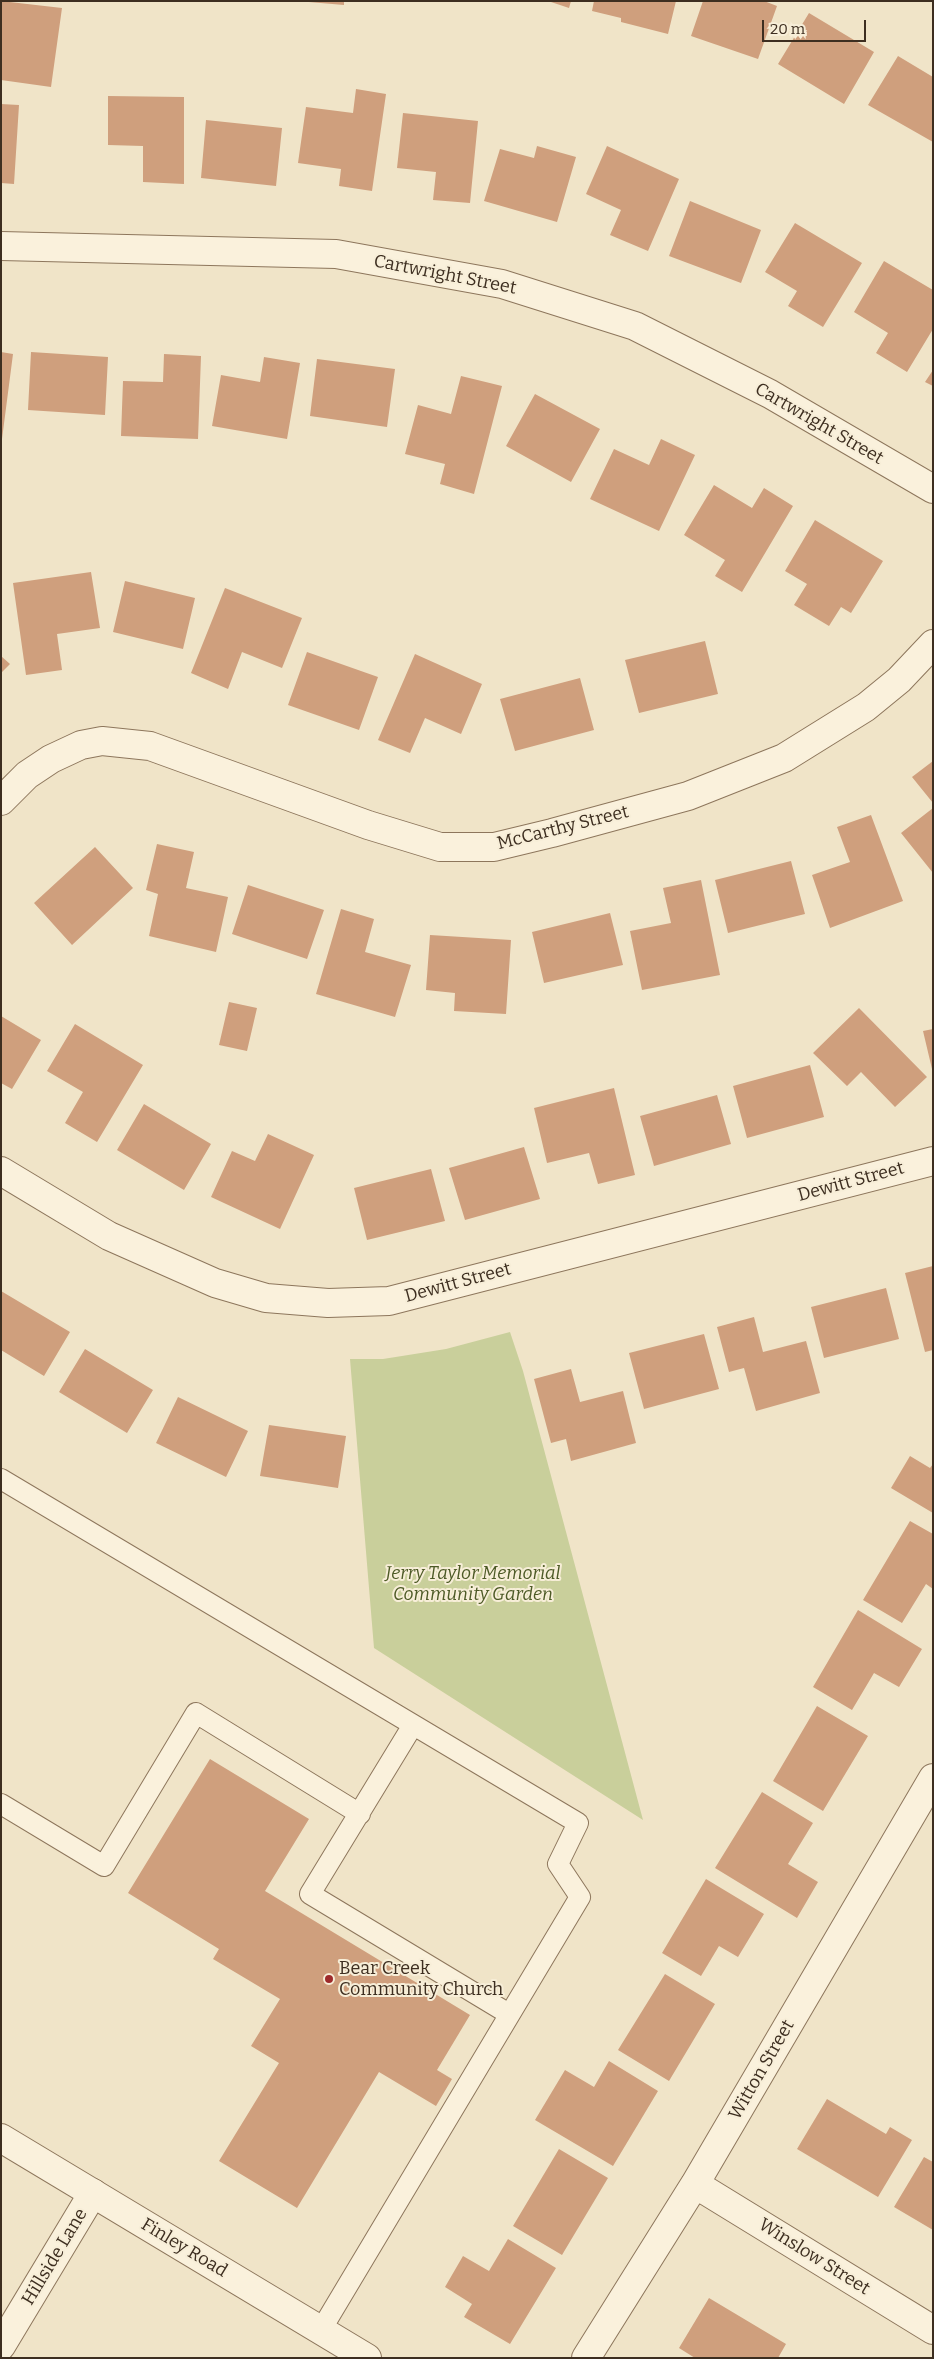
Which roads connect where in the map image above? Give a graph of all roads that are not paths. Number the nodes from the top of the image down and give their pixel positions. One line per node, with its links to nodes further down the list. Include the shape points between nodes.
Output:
1 (1, 246): 2 (street, Cartwright Street, via 336,254 502,284 635,326 770,394)
2 (933, 489)
3 (933, 644): 4 (street, McCarthy Street, via 899,680 866,707 784,758 688,796 494,847 440,847 368,825 150,746 102,741 81,745 51,759 27,775)
4 (1, 801)
5 (933, 1160): 6 (street, Dewitt Street, via 389,1301 328,1303 266,1298 215,1284 109,1236)
6 (1, 1171)
7 (1, 1479): 8 (lane)
8 (413, 1725): 11 (lane); 12 (lane, via 578,1823 558,1864 580,1897)
9 (933, 1778): 14 (street, Witton Street)
10 (1, 1804): 11 (lane, via 104,1866 196,1713)
11 (360, 1814): 12 (lane, via 310,1894)
12 (509, 2014): 16 (lane)
13 (1, 2138): 15 (street, Finley Road)
14 (696, 2184): 17 (street, Winslow Street); 20 (street, Witton Street)
15 (93, 2193): 16 (street, Finley Road); 18 (street, Hillside Lane)
16 (320, 2330): 19 (street, Finley Road)
17 (933, 2330)
18 (1, 2346)
19 (367, 2358)
20 (586, 2358)

